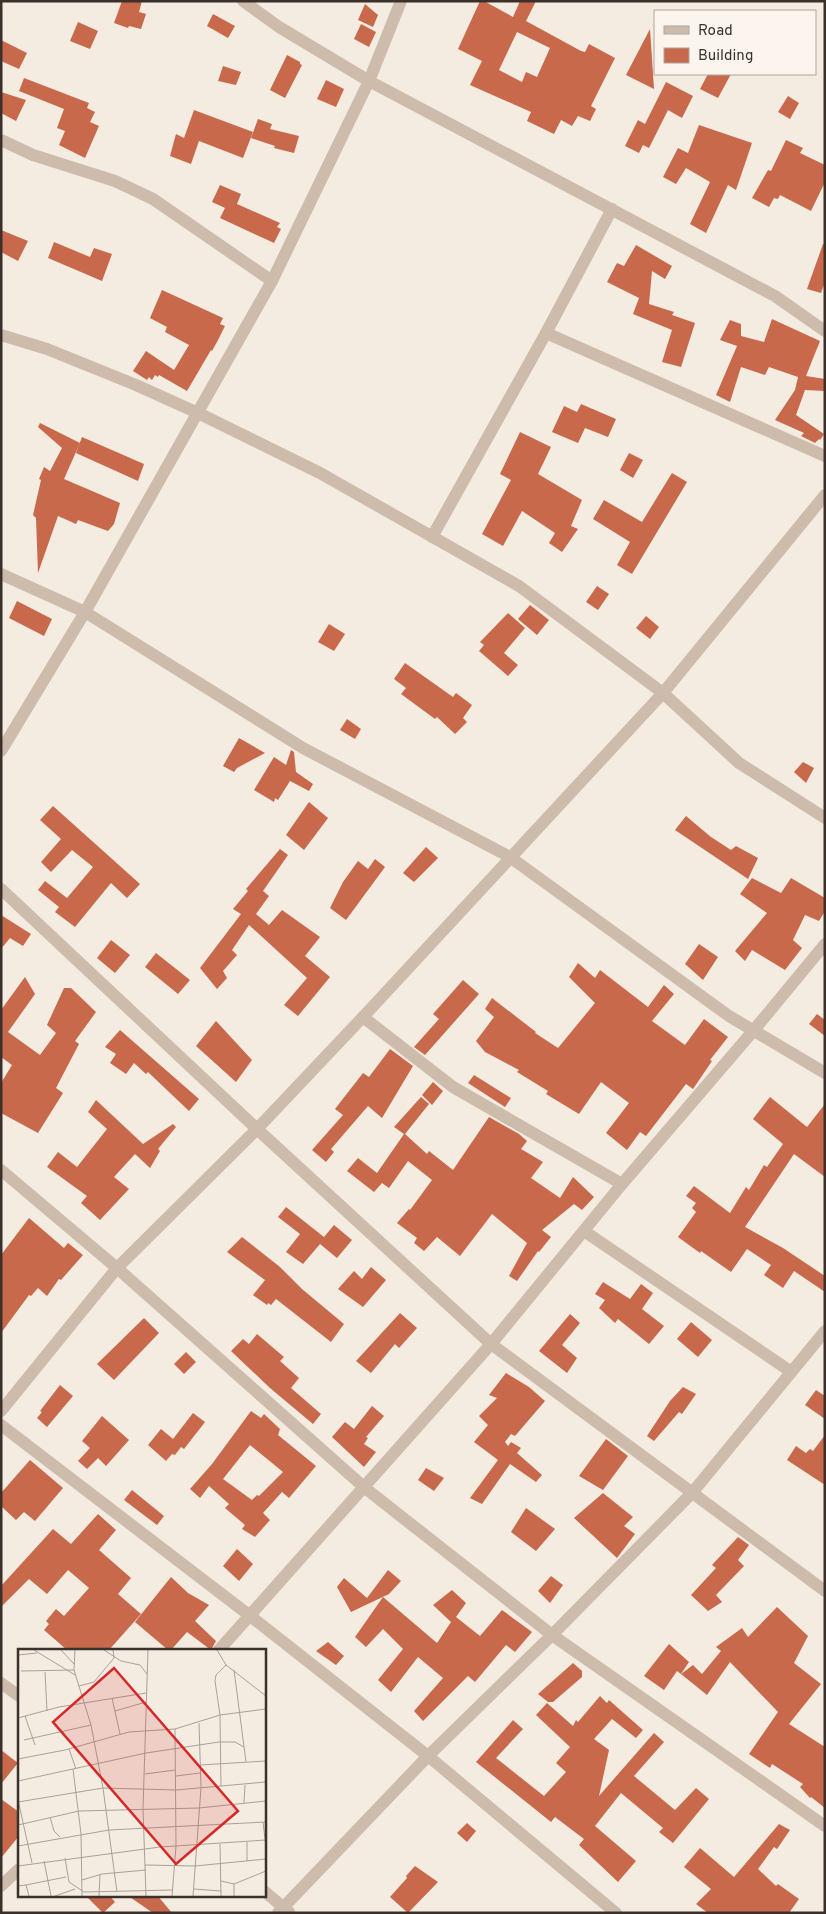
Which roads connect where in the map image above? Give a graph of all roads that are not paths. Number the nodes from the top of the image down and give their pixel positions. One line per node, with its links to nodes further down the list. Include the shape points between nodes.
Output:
1 (243, 1): 3 (street, via 279,27)
2 (401, 1): 3 (street)
3 (369, 81): 5 (street); 6 (street)
4 (1, 140): 6 (street, via 33,155 115,181 153,199)
5 (612, 209): 7 (street, via 776,296); 8 (street)
6 (272, 281): 10 (street)
7 (825, 331)
8 (546, 332): 11 (street); 13 (street)
9 (1, 335): 10 (street, via 47,349)
10 (198, 413): 13 (street, via 320,473); 15 (street)
11 (825, 456)
12 (825, 495): 16 (street)
13 (432, 537): 16 (street, via 519,586)
14 (1, 574): 15 (street)
15 (85, 612): 17 (street); 19 (street, via 303,748)
16 (662, 694): 18 (street, via 739,763); 19 (street)
17 (1, 751)
18 (825, 818)
19 (510, 857): 22 (street); 23 (street, via 729,1016)
20 (1, 889): 25 (street)
21 (825, 944): 23 (street)
22 (363, 1017): 25 (street); 27 (street, via 453,1087)
23 (754, 1030): 24 (street); 27 (street)
24 (825, 1073)
25 (257, 1129): 29 (street); 31 (street)
26 (1, 1170): 29 (street)
27 (622, 1184): 28 (street)
28 (584, 1232): 31 (street); 32 (street)
29 (117, 1268): 33 (street); 35 (street)
30 (825, 1331): 32 (street)
31 (491, 1344): 35 (street); 36 (street)
32 (790, 1372): 36 (street)
33 (1, 1411)
34 (1, 1425): 38 (street)
35 (365, 1488): 38 (street); 39 (street)
36 (692, 1493): 37 (street); 39 (street)
37 (825, 1591)
38 (249, 1615): 40 (street); 43 (street)
39 (552, 1636): 43 (street); 44 (street)
40 (220, 1649)
41 (1, 1683): 42 (street)
42 (18, 1695)
43 (428, 1756): 48 (street); 49 (street)
44 (825, 1826)
45 (18, 1870): 46 (street)
46 (1, 1886)
47 (265, 1892): 48 (street)
48 (284, 1911)
49 (616, 1913)

